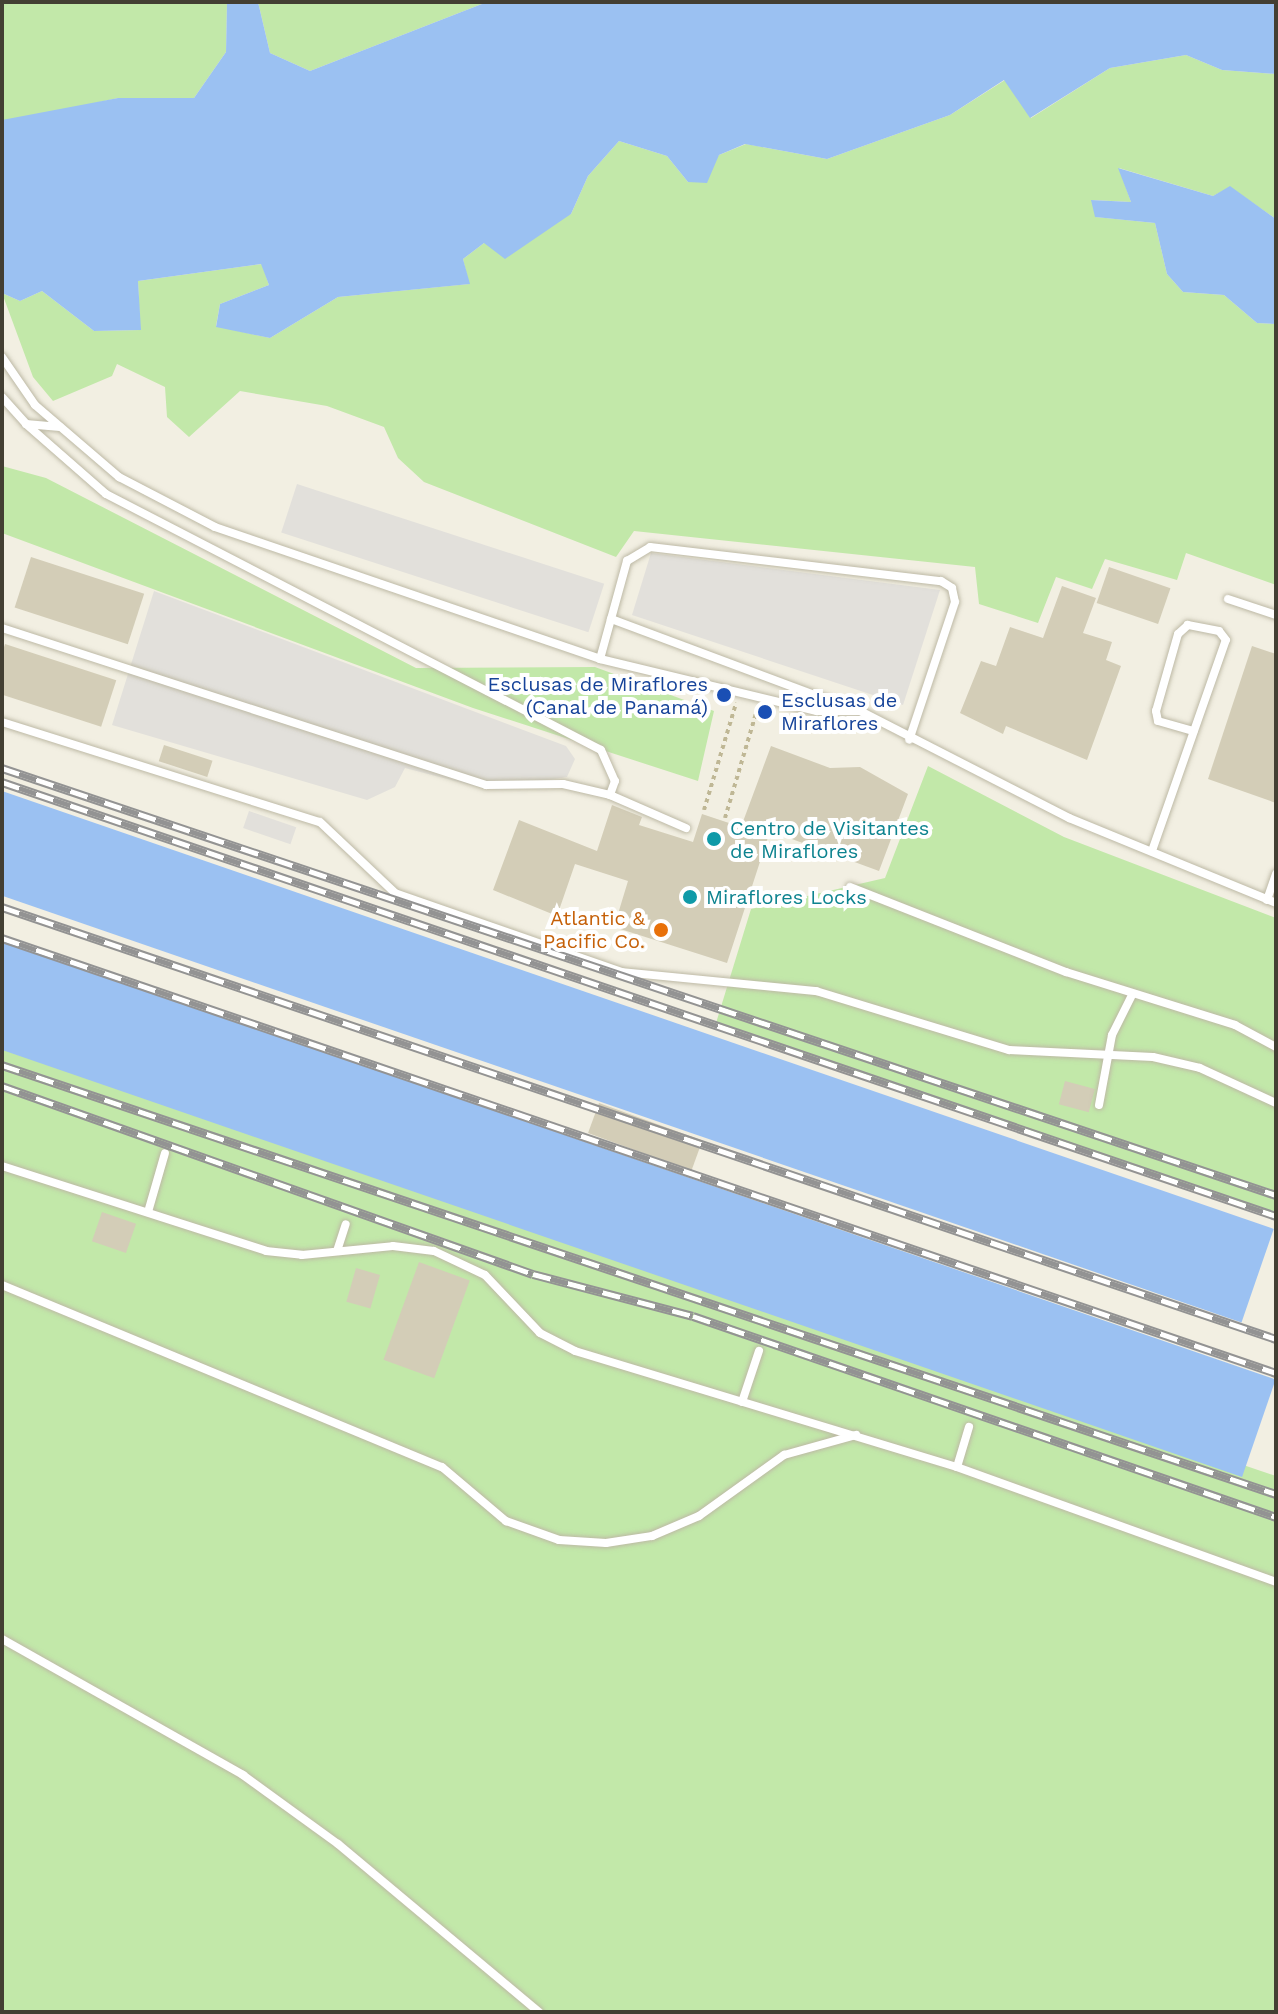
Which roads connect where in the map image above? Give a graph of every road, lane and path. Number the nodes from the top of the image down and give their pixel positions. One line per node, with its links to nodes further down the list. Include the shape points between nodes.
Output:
1 (2, 357): 4 (lane, via 17,384)
2 (2, 397): 3 (lane)
3 (26, 424): 4 (lane); 16 (lane, via 106,494 601,750 615,781)
4 (60, 427): 9 (lane, via 119,477 215,527)
5 (1228, 599): 6 (lane)
6 (1276, 615)
7 (611, 619): 9 (lane); 12 (lane); 15 (lane, via 627,561 650,547 941,581 952,588 955,602)
8 (2, 628): 16 (lane, via 486,785 549,783)
9 (600, 659): 10 (lane)
10 (740, 689): 11 (lane); 17 (path)
11 (761, 697): 12 (lane, via 817,711); 18 (path)
12 (860, 711): 15 (lane)
13 (2, 722): 26 (lane, via 320,822 395,893 622,972 816,991 1009,1050)
14 (1194, 731): 14 (lane, via 1226,640 1219,631 1188,625 1178,634 1156,711 1158,721); 20 (lane)
15 (909, 740): 20 (lane, via 1069,818)
16 (610, 795): 19 (lane)
17 (704, 810)
18 (725, 818)
19 (686, 828)
20 (1153, 848): 23 (lane)
21 (1276, 874): 23 (lane)
22 (850, 887): 24 (lane)
23 (1272, 902)
24 (1132, 995): 25 (lane, via 1235,1025); 26 (lane)
25 (1276, 1047)
26 (1109, 1055): 27 (lane, via 1200,1068); 28 (lane)
27 (1276, 1103)
28 (1099, 1105)
29 (165, 1153): 31 (lane)
30 (2, 1166): 31 (lane)
31 (148, 1212): 33 (lane, via 266,1251)
32 (346, 1224): 33 (lane)
33 (337, 1251): 36 (lane, via 393,1246 434,1251 485,1275 557,1344)
34 (2, 1285): 38 (lane, via 442,1467 506,1521 559,1540 606,1543 652,1536 699,1516 784,1455)
35 (759, 1351): 36 (lane)
36 (742, 1402): 38 (lane)
37 (969, 1427): 39 (lane)
38 (857, 1435): 39 (lane)
39 (957, 1467): 40 (lane)
40 (1276, 1582)
41 (2, 1639): 42 (lane, via 243,1775 338,1844)
42 (539, 2012)

